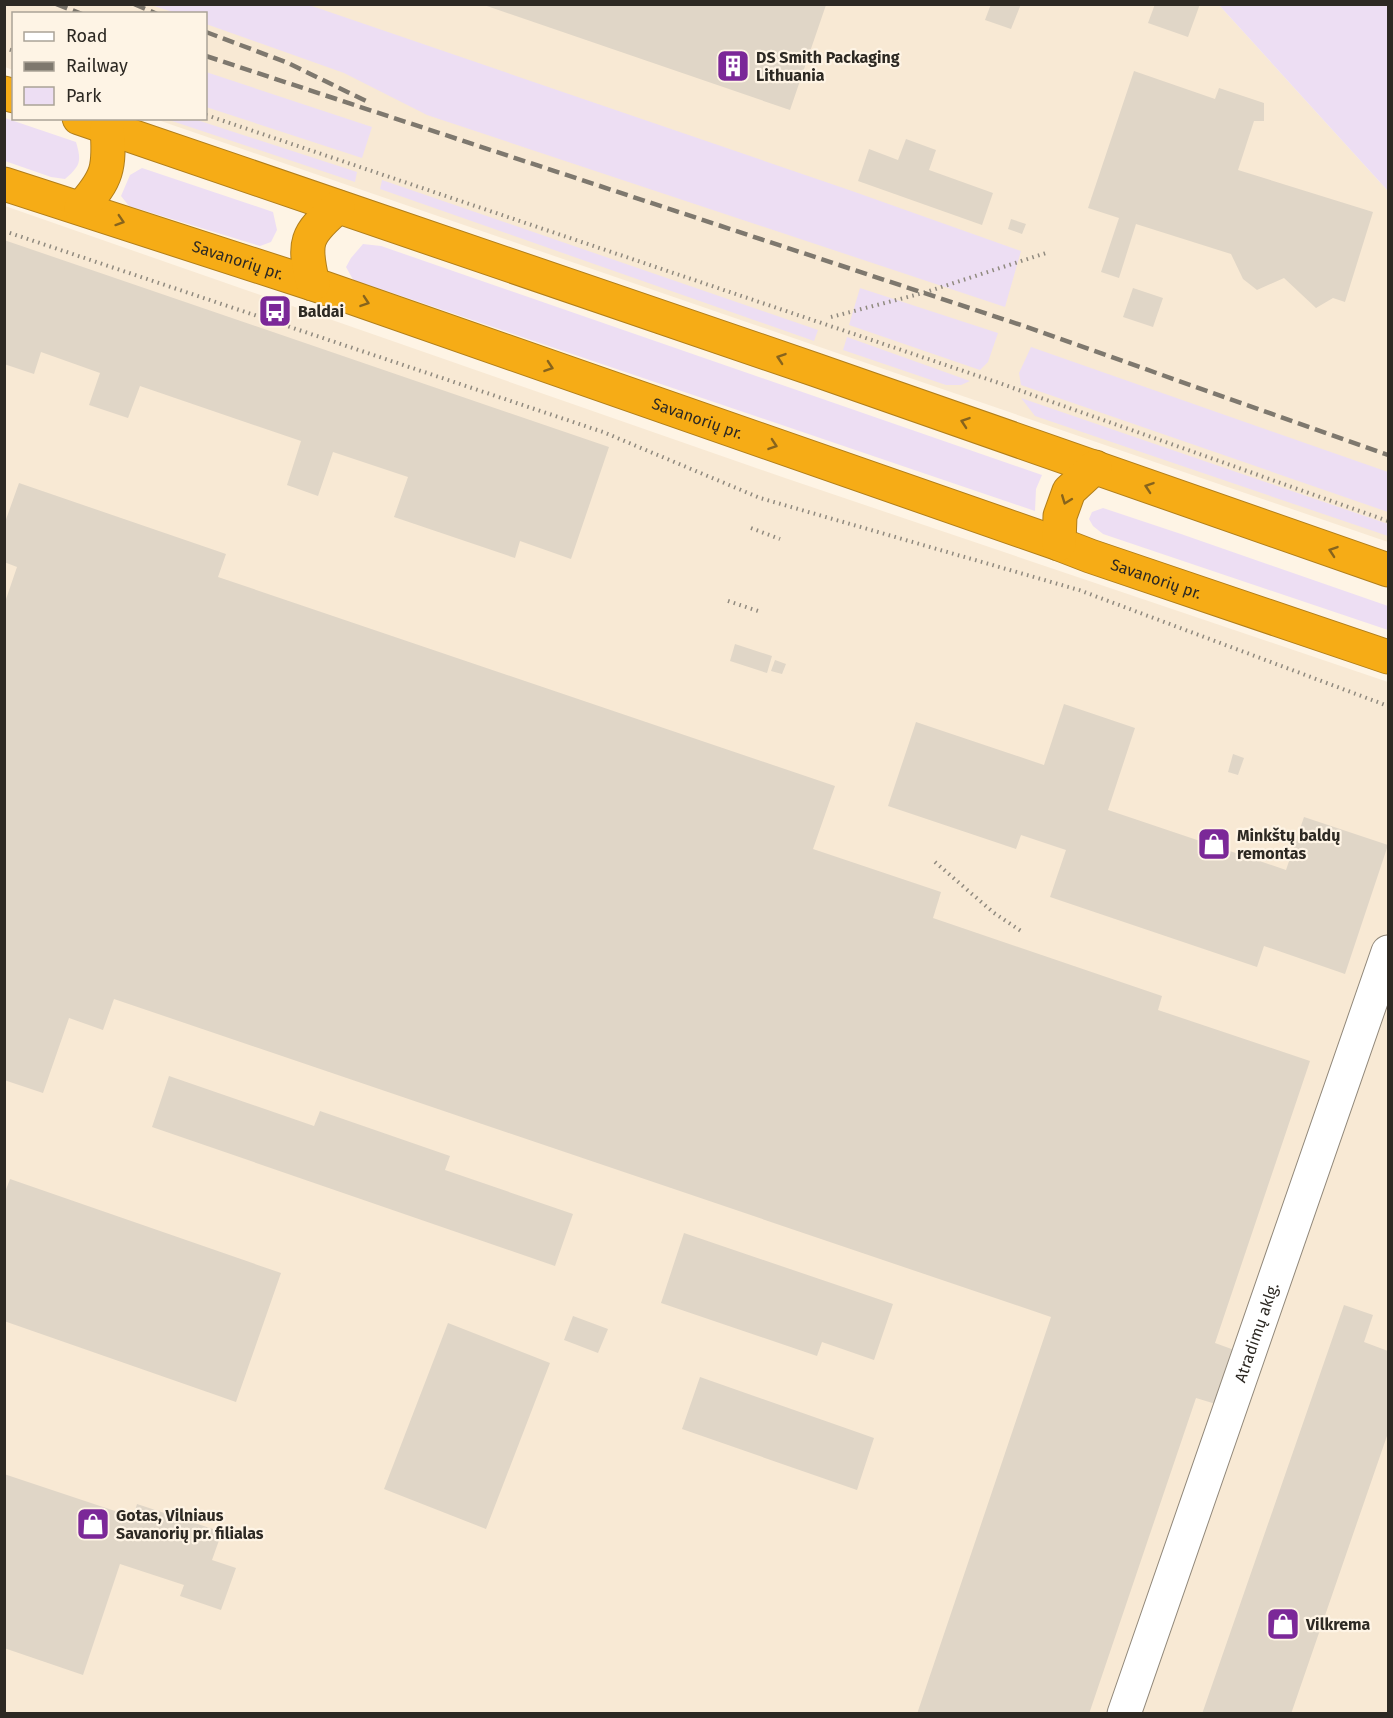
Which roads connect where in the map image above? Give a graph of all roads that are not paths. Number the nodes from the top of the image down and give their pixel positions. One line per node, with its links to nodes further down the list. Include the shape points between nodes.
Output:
1 (93, 123): 3 (highway); 4 (highway, via 109,151 107,172)
2 (4, 184): 4 (highway, Savanorių pr.)
3 (338, 207): 5 (highway, via 318,224 308,242); 6 (highway, one-way to 3)
4 (81, 208): 5 (highway, Savanorių pr., one-way to 5)
5 (313, 284): 7 (highway, Savanorių pr., one-way to 7)
6 (1095, 467): 7 (highway, one-way to 7, via 1068,491 1060,516); 8 (highway, one-way to 6)
7 (1059, 544): 9 (highway, Savanorių pr.)
8 (1389, 570)
9 (1389, 657)
10 (1389, 952): 11 (street, Atradimų aklg.)
11 (1124, 1713)

